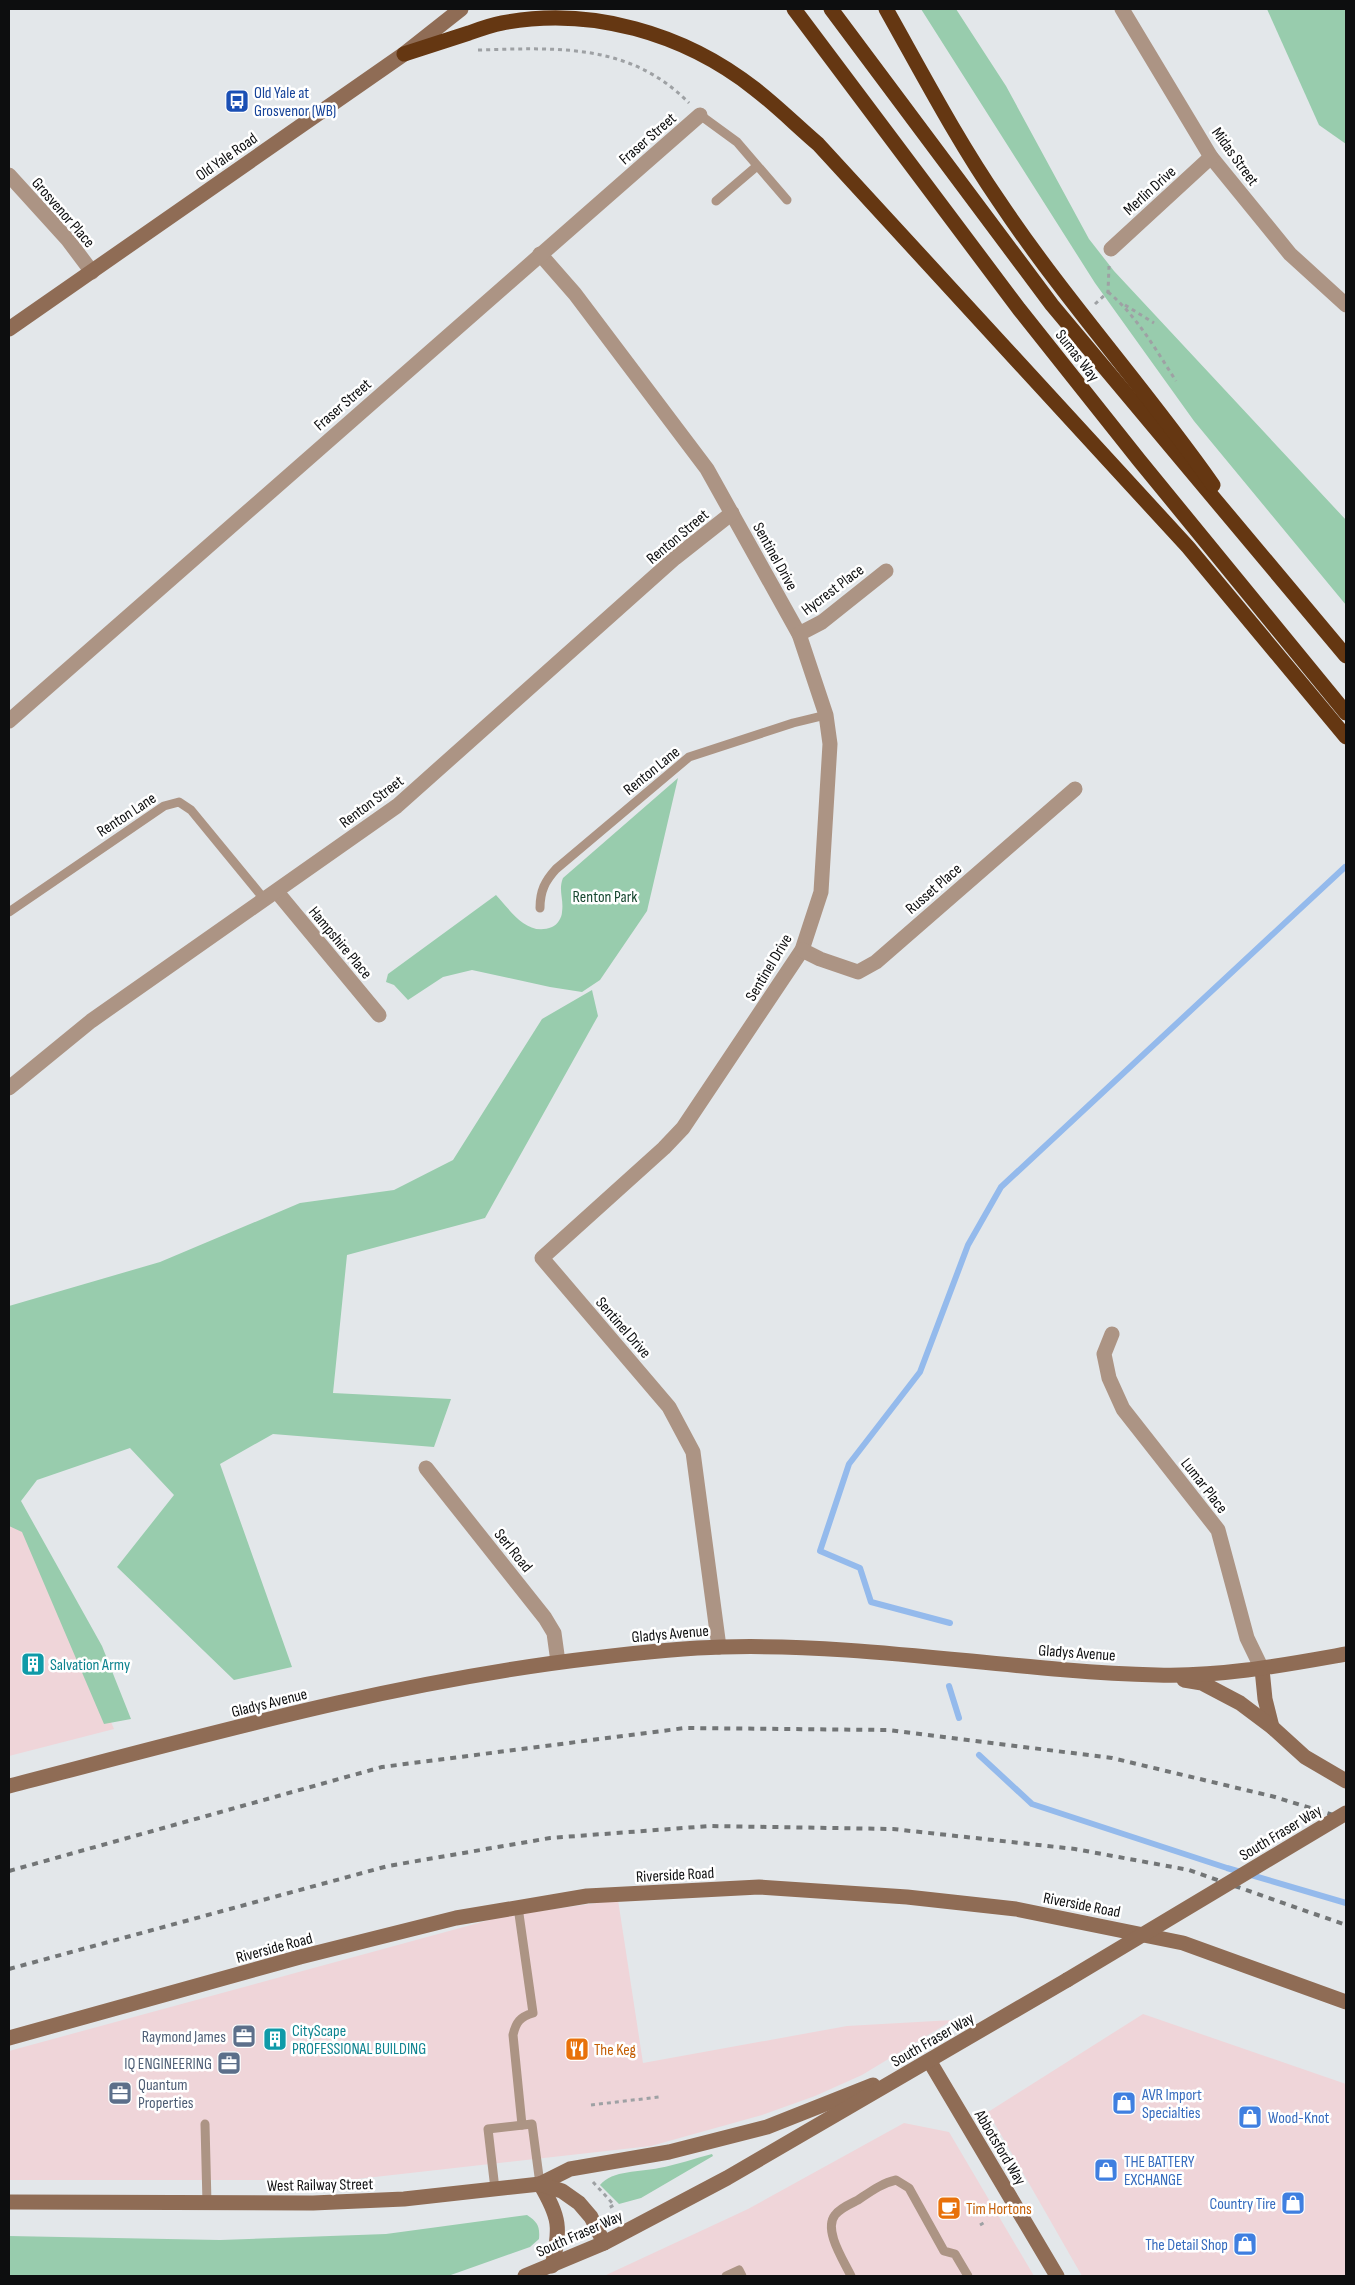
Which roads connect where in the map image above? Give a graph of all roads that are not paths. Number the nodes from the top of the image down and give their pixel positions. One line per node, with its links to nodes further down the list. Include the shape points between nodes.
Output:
1 (461, 9): 6 (street, Old Yale Road)
2 (794, 9): 23 (highway, Sumas Way, via 1019,309)
3 (831, 9): 20 (highway, Sumas Way, via 1052,305)
4 (886, 9): 20 (highway, via 999,201 1082,315 1186,447)
5 (1122, 9): 8 (street, Midas Street)
6 (404, 54): 15 (street, Old Yale Road); 26 (highway, via 499,23 547,16 581,18 617,23 653,34 718,65 754,88 831,159 1188,547)
7 (700, 115): 9 (lane, via 737,142); 14 (street, Fraser Street)
8 (1212, 157): 13 (street, Merlin Drive); 16 (street, Midas Street, via 1290,254)
9 (757, 166): 11 (lane); 12 (lane)
10 (9, 175): 15 (street, Grosvenor Place, via 68,240)
11 (787, 200)
12 (716, 201)
13 (1111, 249)
14 (540, 254): 18 (street, Sentinel Drive, via 575,294 702,463); 25 (street, Fraser Street)
15 (92, 272): 17 (street, Old Yale Road)
16 (1346, 305)
17 (9, 329)
18 (732, 513): 21 (street, Sentinel Drive); 28 (street, Renton Street, via 675,558 397,806)
19 (886, 571): 21 (street, Hycrest Place, via 822,622)
20 (1274, 572): 22 (highway, Sumas Way)
21 (799, 634): 24 (street, Sentinel Drive)
22 (1346, 656)
23 (1346, 713)
24 (826, 715): 29 (lane, Renton Lane, via 689,757 556,869 545,881); 31 (street, Sentinel Drive, via 830,744 821,892)
25 (9, 722)
26 (1346, 736)
27 (1075, 789): 31 (street, Russet Place, via 876,962 858,972 820,960)
28 (271, 896): 30 (lane, Renton Lane, via 191,810 178,802 164,806); 32 (street, Hampshire Place); 33 (street, Renton Street, via 91,1021)
29 (540, 908)
30 (9, 912)
31 (802, 950): 36 (street, Sentinel Drive, via 683,1128 542,1258 669,1407 693,1452)
32 (379, 1014)
33 (9, 1088)
34 (1112, 1334): 39 (street, Lumar Place, via 1104,1354 1109,1378 1123,1409 1218,1530 1247,1638)
35 (426, 1468): 38 (street, Serl Road, via 545,1618 554,1633)
36 (719, 1647): 38 (street, Gladys Avenue); 40 (street, Gladys Avenue, via 805,1647)
37 (1346, 1654): 39 (street, Gladys Avenue)
38 (558, 1662): 43 (street, Gladys Avenue, via 384,1691)
39 (1262, 1669): 40 (street, Gladys Avenue); 41 (street)
40 (1160, 1675): 41 (street, via 1202,1683 1240,1703)
41 (1272, 1727): 42 (street, via 1305,1757)
42 (1346, 1781)
43 (9, 1786)
44 (1346, 1813): 48 (street, South Fraser Way, bridge)
45 (518, 1907): 46 (street, Riverside Road, via 587,1896 759,1887 907,1897 1016,1909 1183,1942); 47 (street, Riverside Road, via 456,1918 300,1957); 50 (lane, via 533,2013 522,2017 513,2035)
46 (1346, 2002)
47 (9, 2038)
48 (930, 2062): 51 (street, via 767,2127 669,2152 570,2169); 55 (street, South Fraser Way, via 727,2178); 62 (street, Abbotsford Way)
49 (205, 2124): 54 (lane)
50 (522, 2125): 51 (lane, via 532,2124); 52 (lane, via 488,2129)
51 (540, 2184): 52 (street, West Railway Street); 55 (street, West Railway Street, via 562,2191 579,2203 591,2217); 56 (street, via 553,2206 559,2229)
52 (495, 2189): 54 (street, West Railway Street, via 404,2199)
53 (9, 2202): 54 (street, West Railway Street)
54 (207, 2203)
55 (604, 2243): 56 (street, South Fraser Way)
56 (552, 2266): 57 (street, South Fraser Way)
57 (525, 2276)
58 (726, 2276): 59 (lane, via 739,2270)
59 (742, 2276)
60 (851, 2276): 61 (lane, via 830,2224 842,2209 896,2180 909,2188 944,2250 955,2254)
61 (968, 2276)
62 (1057, 2276)

